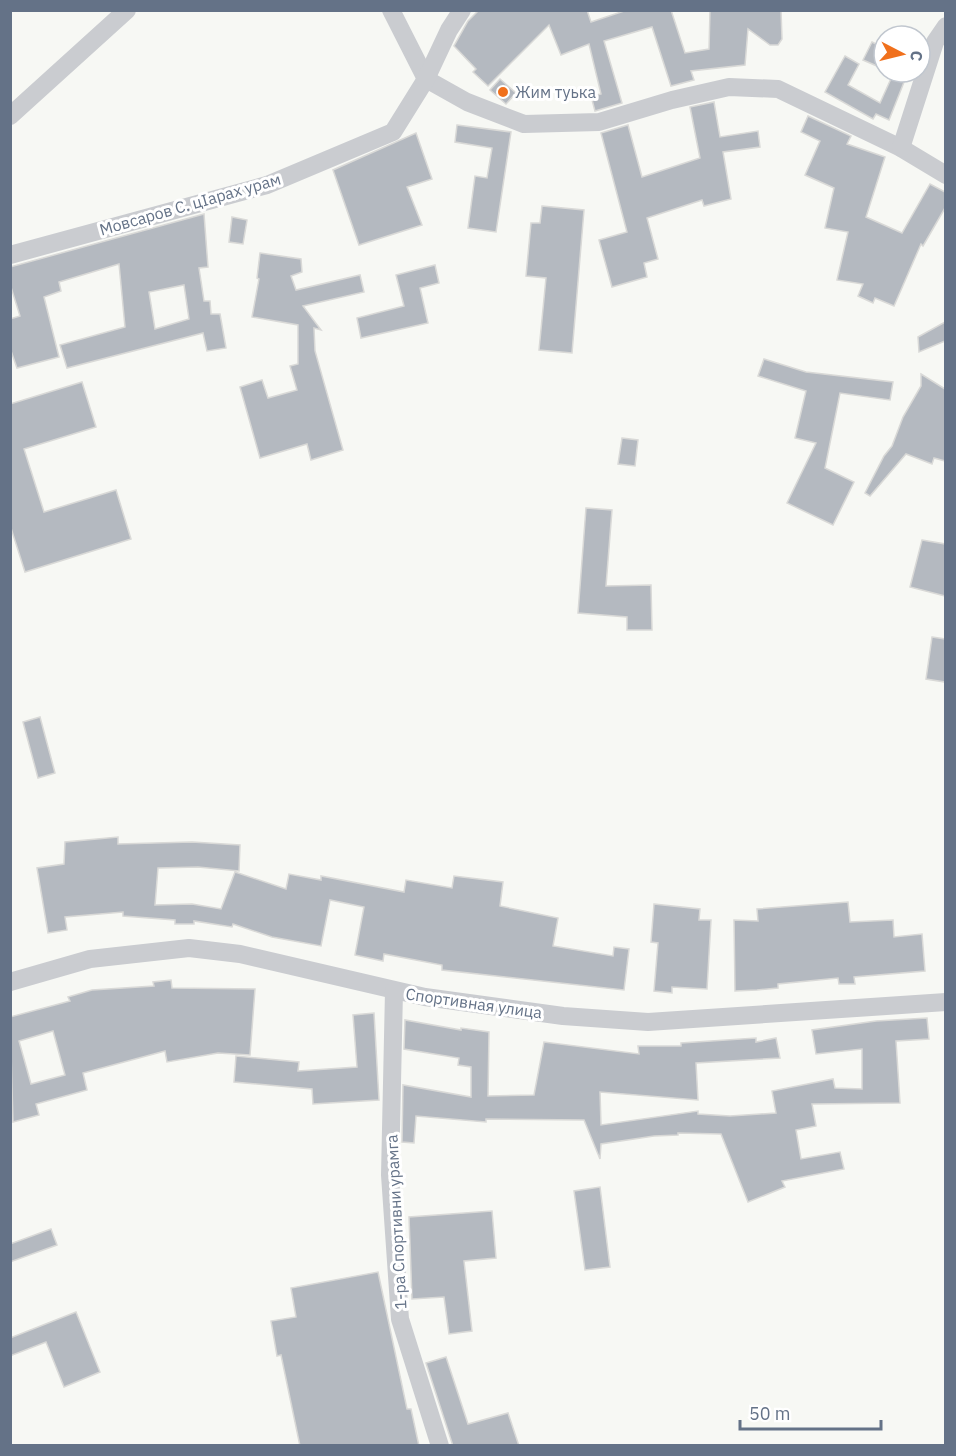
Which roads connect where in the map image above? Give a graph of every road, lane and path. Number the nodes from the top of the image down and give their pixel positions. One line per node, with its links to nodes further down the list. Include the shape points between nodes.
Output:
1 (127, 10): 6 (street)
2 (392, 10): 5 (street)
3 (462, 10): 5 (street, Мовсаров С. цIарах урам)
4 (945, 26): 7 (street, via 935,42)
5 (426, 79): 7 (street, via 466,102 524,124 599,122 729,87 778,89); 9 (street, Мовсаров С. цIарах урам, via 393,132 267,185)
6 (10, 116)
7 (901, 148): 8 (street)
8 (945, 175)
9 (10, 255)
10 (10, 982): 11 (street, Спортивная улица, via 90,959 189,948 240,954)
11 (394, 991): 12 (street, Спортивная улица, via 563,1016 648,1022); 13 (street, 1-ра Спортивни урамга, via 390,1175 400,1319)
12 (945, 1002)
13 (440, 1446)

